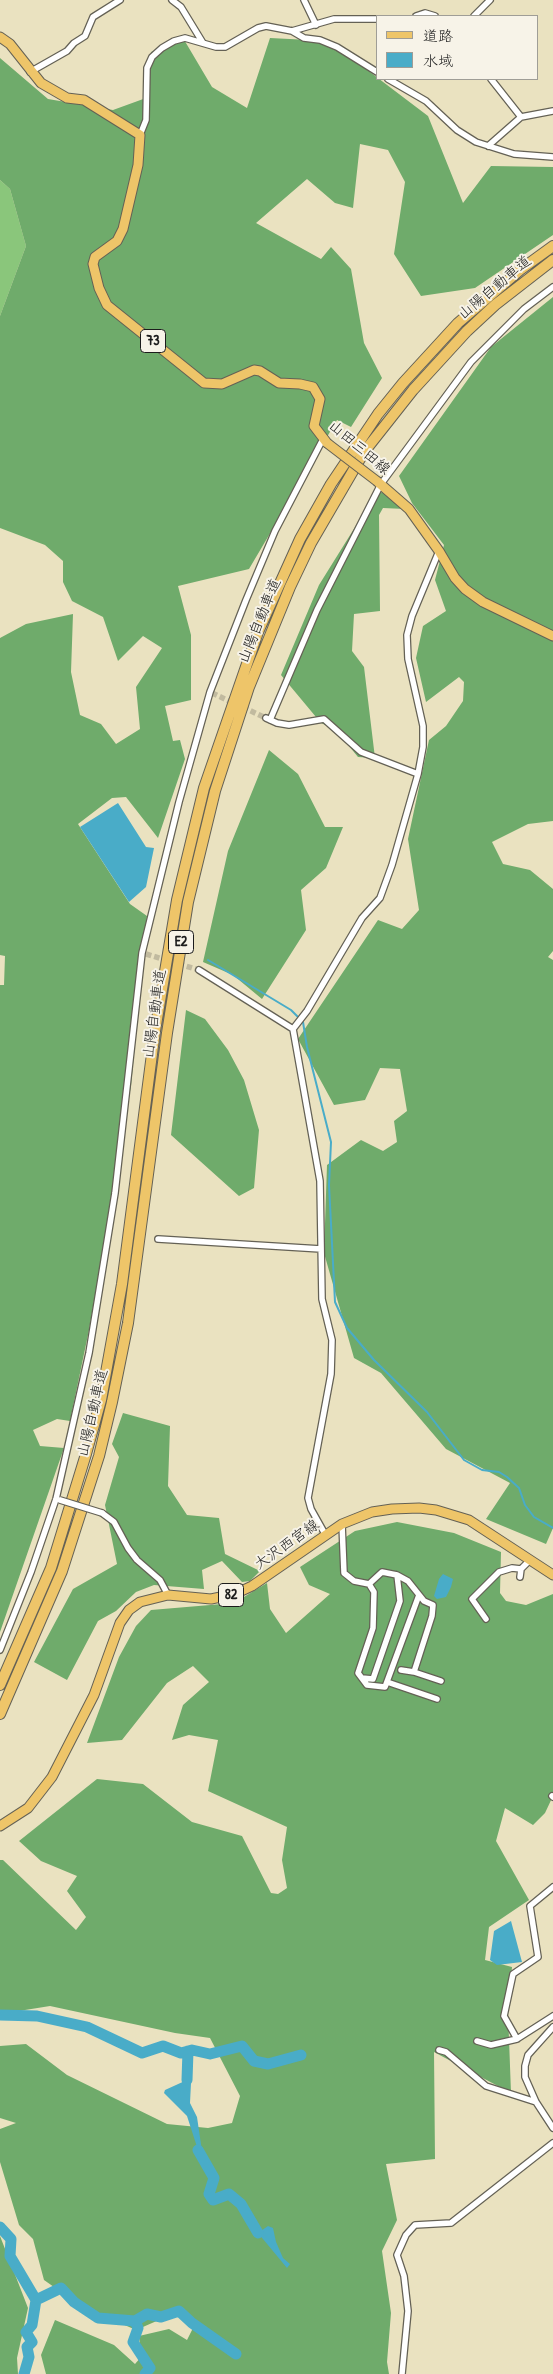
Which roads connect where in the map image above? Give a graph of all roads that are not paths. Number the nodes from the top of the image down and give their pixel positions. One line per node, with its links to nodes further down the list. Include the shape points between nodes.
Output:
1 (120, 0): 14 (street, via 93,17 84,36 67,51)
2 (172, 0): 12 (street, via 181,7)
3 (304, 0): 9 (street)
4 (490, 0): 7 (street)
5 (419, 15): 6 (street)
6 (432, 15)
7 (475, 15)
8 (376, 19): 9 (street, via 334,19)
9 (316, 24): 10 (street)
10 (292, 31): 12 (street, via 266,26 225,47); 13 (street, via 304,38 337,46)
11 (0, 37): 14 (main road, via 10,44)
12 (203, 43): 19 (street, via 185,38 162,48 152,58 147,68 146,120)
13 (376, 71)
14 (30, 72): 19 (main road, via 41,83 64,96 84,100)
15 (390, 80): 20 (street, via 426,101 457,130)
16 (492, 80): 18 (street)
17 (553, 111): 18 (street)
18 (521, 117): 20 (street)
19 (140, 134): 25 (main road, 山田三田線 / 73, via 138,165 123,229 118,241 95,257 93,264 99,288 108,305 204,383 222,384 254,370 279,384 313,387 320,399 314,426)
20 (488, 146): 21 (street, via 514,154)
21 (553, 157)
22 (553, 246): 52 (highway, 山陽自動車道 / E2, via 458,323 378,414 331,484 300,539 258,632 204,788 177,900 155,1031 124,1274 101,1400 51,1568)
23 (553, 260): 54 (highway, 山陽自動車道 / E2, via 467,331 413,390 364,452 311,543 249,687 215,791 188,902 128,1323 99,1456 62,1571)
24 (553, 286): 26 (street, via 524,309 471,362)
25 (325, 441): 26 (main road, 山田三田線, bridge); 34 (street, via 275,531 211,693 179,802 144,954 98,1309)
26 (379, 483): 27 (main road, 山田三田線, via 409,509); 29 (street, via 268,719 289,725 324,719 361,752)
27 (439, 551): 28 (main road, 山田三田線, via 465,589 483,602); 29 (street, via 407,635 408,659 423,726)
28 (553, 636)
29 (418, 774): 31 (street, via 380,898 362,918 307,1012)
30 (199, 970): 31 (street)
31 (293, 1029): 33 (street, via 320,1181)
32 (158, 1239): 33 (street)
33 (321, 1249): 36 (street, via 322,1299 333,1353 308,1498)
34 (58, 1499): 43 (street, bridge, via 102,1513 114,1522 128,1548 160,1580); 46 (street)
35 (342, 1524): 36 (main road, 大沢西宮線 / 82); 37 (main road, 大沢西宮線 / 82, via 387,1509 442,1511 478,1525); 42 (street, via 344,1573 354,1581)
36 (325, 1534): 43 (main road, 大沢西宮線 / 82, via 252,1586 235,1594 211,1598)
37 (529, 1560): 38 (street); 40 (main road, 大沢西宮線 / 82)
38 (521, 1569): 41 (street); 45 (street, via 498,1572 472,1600)
39 (397, 1575): 42 (street, via 382,1572); 44 (street, via 408,1581); 49 (street, via 400,1601 373,1680)
40 (553, 1575)
41 (520, 1577)
42 (369, 1584): 49 (street, via 374,1592 373,1628 358,1673)
43 (168, 1595): 55 (main road, 大沢西宮線 / 82, via 140,1602 126,1614 112,1642 94,1694 52,1777 28,1808)
44 (419, 1595): 48 (street, via 433,1605); 51 (street)
45 (486, 1619)
46 (0, 1650)
47 (401, 1670): 48 (street)
48 (414, 1672): 50 (street)
49 (362, 1678): 51 (street, via 367,1685 385,1687)
50 (441, 1681)
51 (387, 1682): 53 (street)
52 (0, 1685)
53 (437, 1699)
54 (0, 1714)
55 (0, 1826)
56 (553, 1887): 59 (street, via 530,1906 538,1957 513,1974 504,2016)
57 (553, 2016): 59 (street)
58 (553, 2026): 62 (street, via 532,2050 525,2066 525,2077)
59 (517, 2039): 60 (street, via 491,2045)
60 (477, 2041)
61 (439, 2050): 62 (street, via 446,2052 486,2086)
62 (536, 2102): 63 (street)
63 (553, 2128)
64 (553, 2142): 65 (street, via 451,2222 415,2225 406,2235 397,2255 404,2276 408,2311)
65 (402, 2374)

